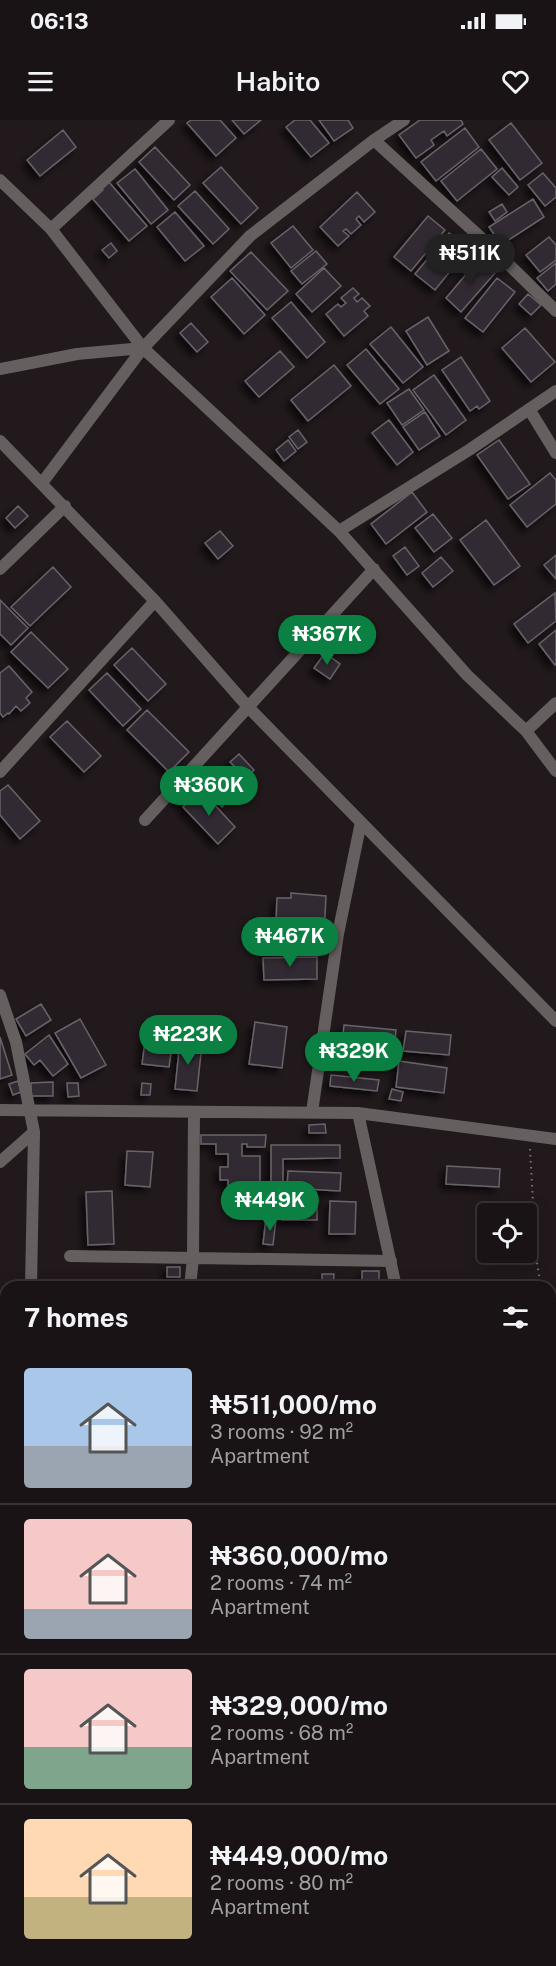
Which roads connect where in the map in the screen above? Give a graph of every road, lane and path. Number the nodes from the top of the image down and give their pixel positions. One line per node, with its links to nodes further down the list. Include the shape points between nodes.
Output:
1 (169, 120): 5 (street)
2 (404, 120): 3 (street)
3 (374, 140): 6 (street); 7 (street, via 250,236)
4 (0, 180): 5 (street)
5 (51, 229): 7 (street)
6 (556, 311)
7 (143, 348): 8 (street, via 76,354); 13 (street); 15 (street)
8 (0, 369)
9 (556, 391): 10 (street)
10 (530, 409): 12 (street); 15 (street)
11 (0, 441): 13 (street)
12 (556, 453)
13 (42, 483): 14 (street)
14 (65, 506): 16 (street); 18 (street)
15 (339, 531): 17 (street)
16 (0, 569)
17 (374, 569): 20 (street); 21 (street, via 467,675)
18 (155, 601): 20 (street); 23 (street)
19 (556, 703): 21 (street)
20 (249, 708): 24 (street); 25 (street)
21 (526, 731): 22 (street)
22 (556, 771)
23 (0, 772)
24 (145, 820)
25 (361, 822): 27 (street); 30 (street, via 338,934)
26 (0, 995): 28 (street, via 16,1042)
27 (556, 1020)
28 (31, 1109): 29 (street); 31 (street); 33 (street)
29 (0, 1110)
30 (312, 1112): 31 (street); 32 (street)
31 (194, 1113): 38 (street)
32 (358, 1113): 34 (street); 39 (street)
33 (34, 1132): 36 (street); 40 (street)
34 (529, 1134): 35 (street); 43 (path)
35 (556, 1139)
36 (0, 1162)
37 (70, 1256): 38 (street)
38 (193, 1258): 39 (street); 41 (street)
39 (391, 1261): 42 (street)
40 (32, 1281)
41 (191, 1281)
42 (395, 1281)
43 (540, 1281)

